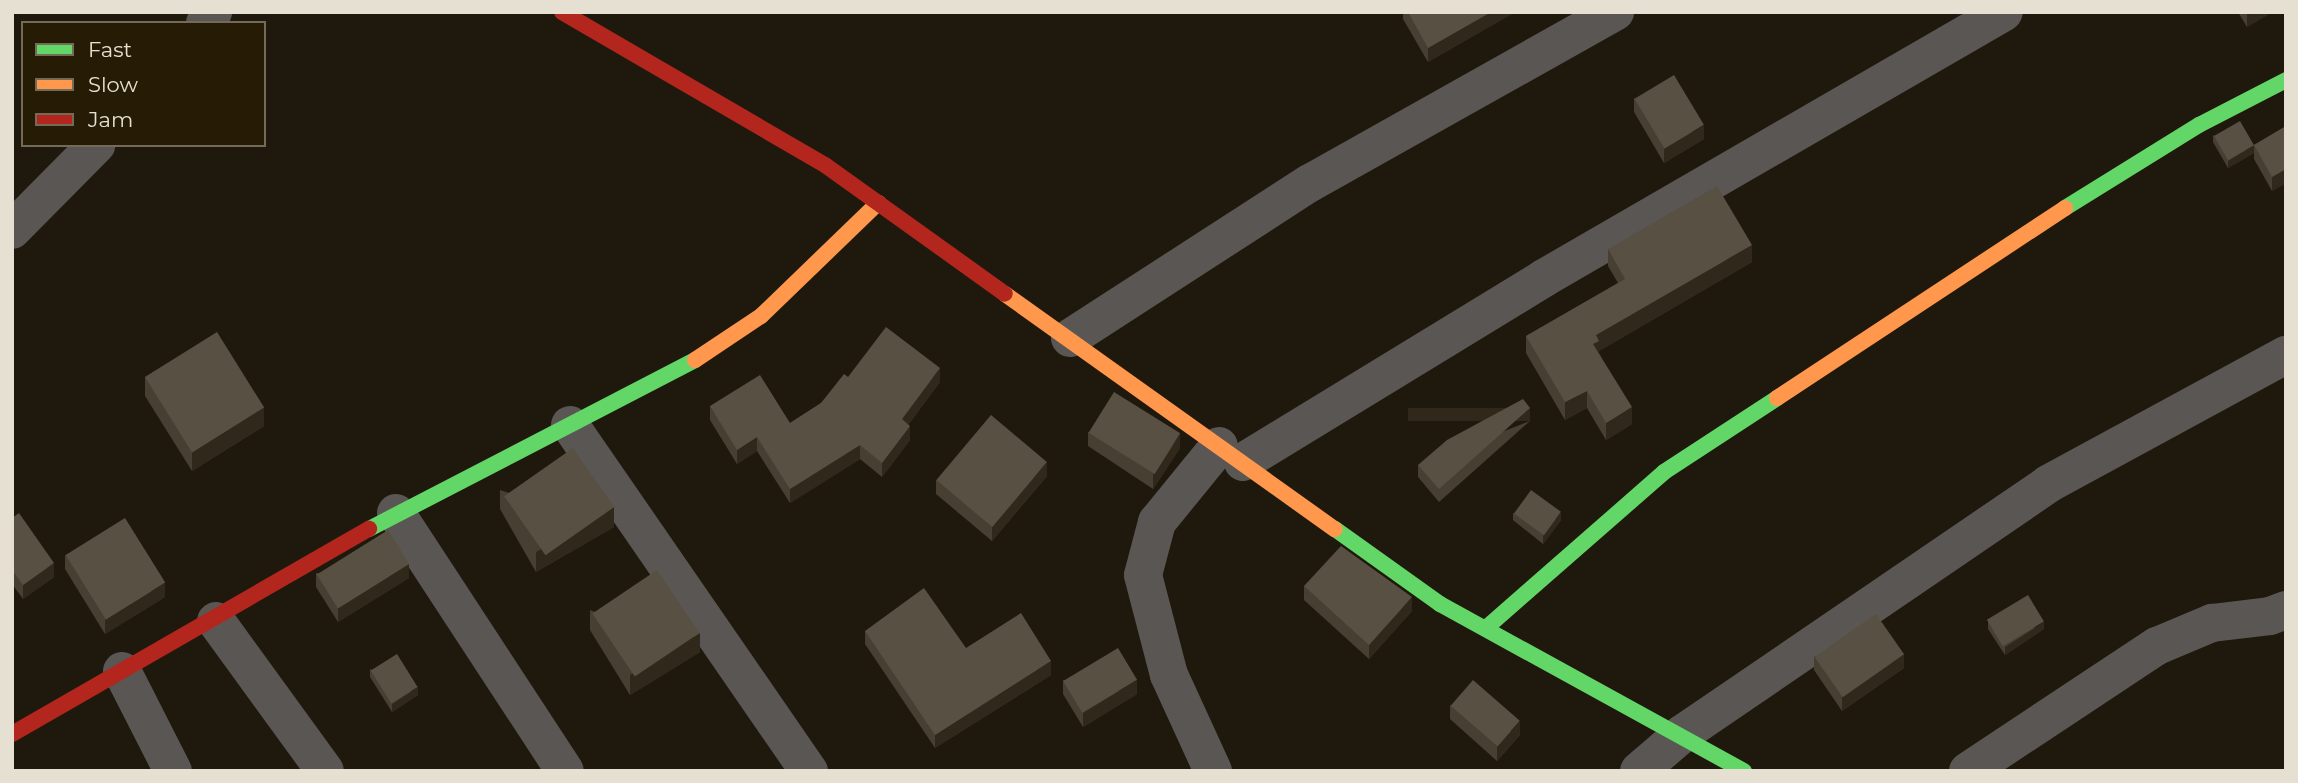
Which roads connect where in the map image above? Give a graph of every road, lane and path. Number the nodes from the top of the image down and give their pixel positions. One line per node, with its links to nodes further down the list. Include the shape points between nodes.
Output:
1 (562, 12): 6 (street, via 825,166)
2 (1615, 12): 8 (street, via 1310,183)
3 (2004, 12): 11 (street)
4 (2286, 80): 15 (street, via 2199,125 2079,199 1664,472)
5 (94, 147): 7 (street)
6 (878, 203): 8 (street); 10 (street, via 761,316 699,358)
7 (12, 230)
8 (1070, 338): 11 (street)
9 (2286, 355): 18 (street, via 2048,484)
10 (570, 425): 12 (street); 22 (street)
11 (1231, 454): 15 (street, via 1440,604); 23 (street, via 1157,522 1143,575 1169,675)
12 (396, 513): 14 (street); 21 (street)
13 (2286, 610): 26 (street, via 2270,617 2212,623 2157,646)
14 (216, 621): 16 (street); 20 (street)
15 (1486, 628): 18 (street)
16 (122, 671): 17 (street); 19 (street)
17 (12, 734)
18 (1682, 734): 24 (street); 25 (street)
19 (173, 771)
20 (325, 771)
21 (565, 771)
22 (809, 771)
23 (1213, 771)
24 (1639, 771)
25 (1744, 771)
26 (1968, 771)

